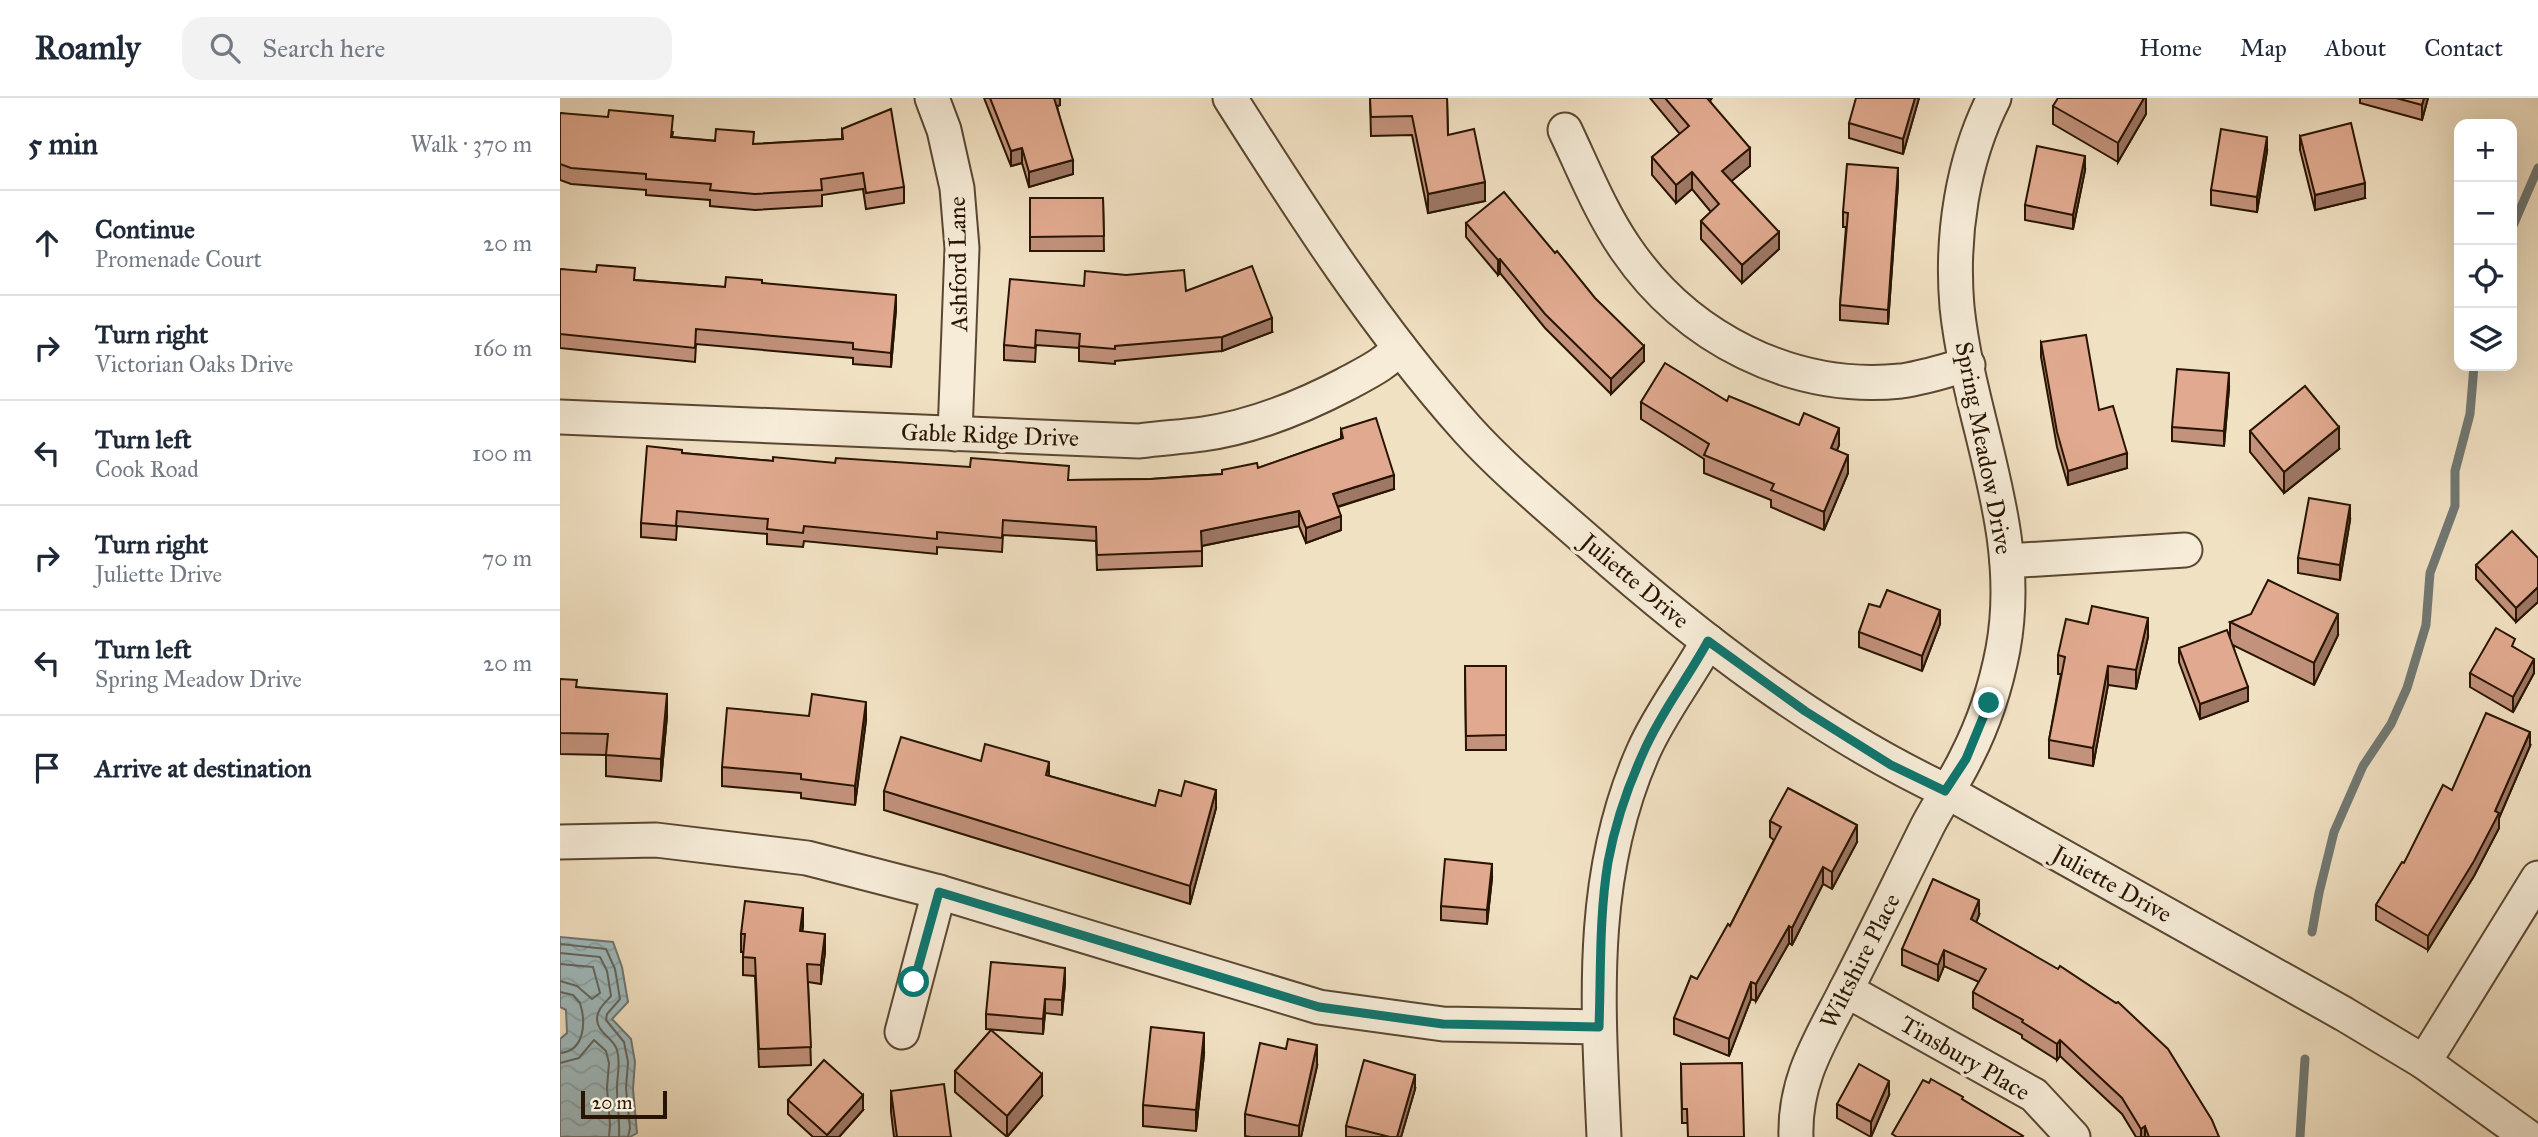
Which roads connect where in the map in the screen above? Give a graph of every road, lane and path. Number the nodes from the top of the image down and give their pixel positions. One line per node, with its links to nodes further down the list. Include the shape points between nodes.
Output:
1 (932, 98): 8 (street, Ashford Lane, via 957,188 962,248)
2 (1230, 98): 5 (street, Juliette Drive, via 1324,246)
3 (1994, 98): 6 (street, Spring Meadow Drive, via 1972,156 1955,252)
4 (1566, 130): 6 (street, via 1624,247 1676,308 1713,336 1801,374 1850,382 1902,381)
5 (1399, 347): 8 (street, Gable Ridge Drive, via 1362,376 1311,402 1206,434 1139,440); 11 (street, Juliette Drive, via 1507,467)
6 (1968, 365): 10 (street, Spring Meadow Drive, via 2000,505)
7 (560, 417): 8 (street, Gable Ridge Drive)
8 (956, 434)
9 (2185, 550): 10 (street)
10 (2007, 561): 12 (street, Spring Meadow Drive, via 2003,649 1989,703 1966,759)
11 (1708, 641): 12 (street, Juliette Drive, via 1805,711 1891,765); 17 (street, via 1644,749 1622,806 1602,909)
12 (1945, 791): 16 (street, Wiltshire Place); 19 (street, Juliette Drive)
13 (560, 842): 15 (street, via 656,840 807,858)
14 (2538, 878): 19 (street)
15 (939, 892): 17 (street, via 1319,1007 1443,1024); 18 (street)
16 (1846, 990): 21 (street, Wiltshire Place, via 1812,1052 1801,1088); 22 (street, Tinsbury Place, via 2034,1096)
17 (1599, 1027): 20 (street)
18 (902, 1032)
19 (2424, 1062): 23 (street, Juliette Drive)
20 (1604, 1137)
21 (1796, 1137)
22 (2073, 1137)
23 (2528, 1137)

